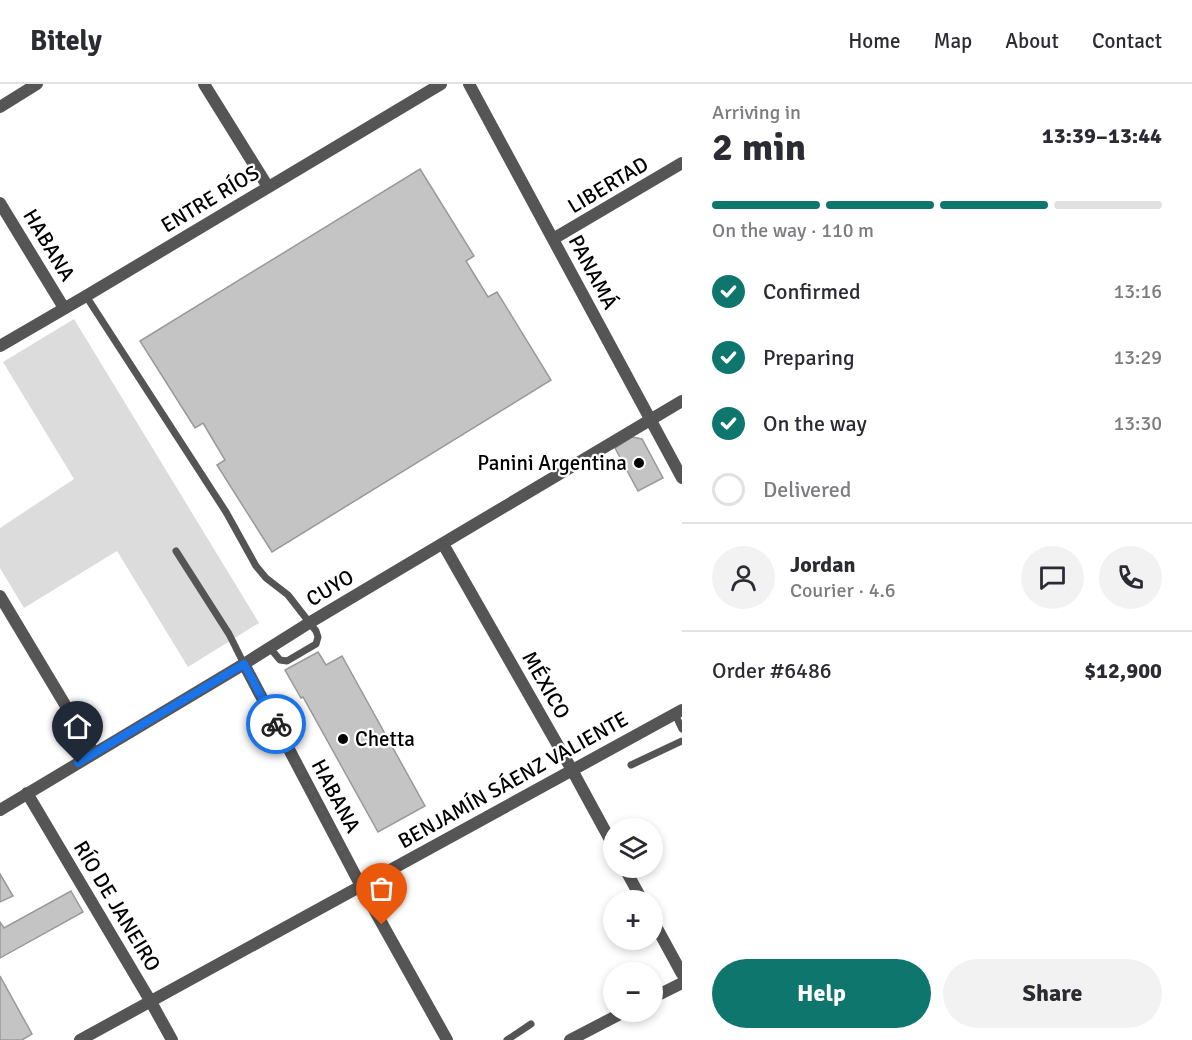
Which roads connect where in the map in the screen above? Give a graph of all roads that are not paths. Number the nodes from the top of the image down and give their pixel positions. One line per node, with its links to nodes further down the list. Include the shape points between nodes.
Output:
1 (37, 84): 5 (street)
2 (204, 84): 7 (street)
3 (441, 84): 7 (street, ENTRE RÍOS)
4 (470, 84): 9 (street, PANAMÁ)
5 (0, 107)
6 (682, 163): 9 (street, LIBERTAD)
7 (268, 187): 10 (street, ENTRE RÍOS)
8 (0, 203): 11 (street, HABANA)
9 (553, 239): 14 (street, PANAMÁ)
10 (87, 296): 11 (street, ENTRE RÍOS); 19 (lane, via 226,512 256,566 288,595)
11 (64, 308): 12 (street, ENTRE RÍOS)
12 (0, 346)
13 (682, 401): 14 (street, CUYO)
14 (651, 420): 15 (street, PANAMÁ); 16 (street, CUYO)
15 (682, 478)
16 (443, 544): 19 (street, CUYO); 27 (street, MÉXICO)
17 (176, 551): 21 (lane)
18 (0, 596): 25 (street)
19 (309, 623): 20 (street, CUYO); 20 (lane, via 318,637 316,644 287,661 280,660)
20 (270, 648): 21 (street, CUYO)
21 (244, 664): 25 (street, CUYO); 31 (street, HABANA)
22 (679, 712): 23 (lane); 27 (street, BENJAMÍN SÁENZ VALIENTE)
23 (682, 729)
24 (682, 741): 26 (lane)
25 (94, 753): 28 (street, CUYO)
26 (632, 765)
27 (572, 770): 30 (street, MÉXICO); 31 (street, BENJAMÍN SÁENZ VALIENTE)
28 (27, 793): 29 (street, CUYO); 36 (street, RÍO DE JANEIRO)
29 (0, 810)
30 (603, 827)
31 (361, 886): 36 (street, BENJAMÍN SÁENZ VALIENTE); 41 (street, HABANA)
32 (663, 939): 33 (street)
33 (682, 974)
34 (682, 983): 35 (street)
35 (663, 992)
36 (151, 1002): 39 (street, BENJAMÍN SÁENZ VALIENTE); 40 (street, RÍO DE JANEIRO)
37 (605, 1022): 43 (street)
38 (531, 1024): 42 (lane)
39 (80, 1040)
40 (172, 1040)
41 (447, 1040)
42 (507, 1040)
43 (570, 1040)

